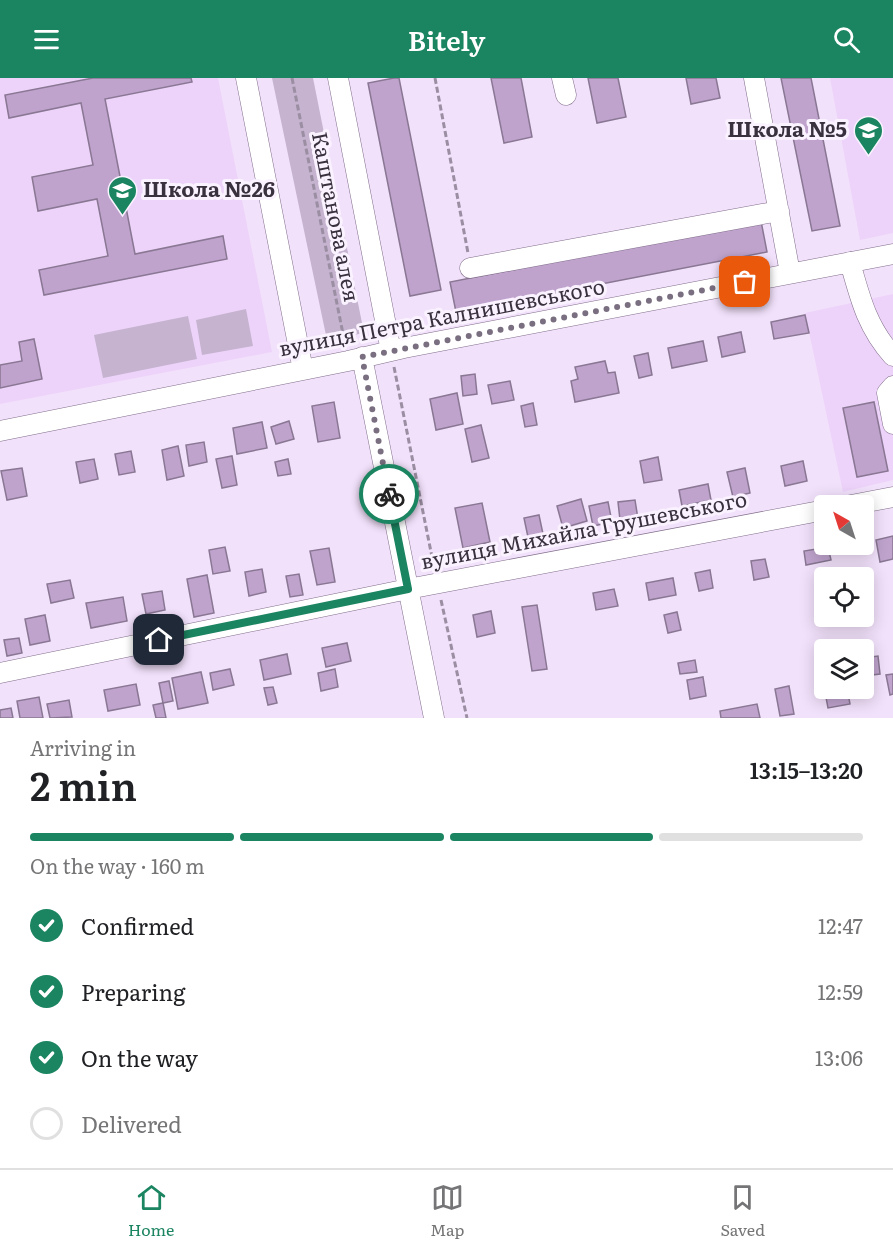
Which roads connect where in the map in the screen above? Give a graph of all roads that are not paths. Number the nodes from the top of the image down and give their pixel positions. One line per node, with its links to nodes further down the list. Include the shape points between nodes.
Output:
1 (246, 78): 12 (street)
2 (338, 78): 9 (street)
3 (754, 78): 4 (street)
4 (779, 211): 7 (street); 8 (street)
5 (893, 254): 6 (street, вулиця Петра Калнишевського)
6 (850, 262): 8 (street, вулиця Петра Калнишевського); 10 (street, via 868,321)
7 (470, 268)
8 (790, 273): 9 (street, вулиця Петра Калнишевського)
9 (391, 351): 11 (street, вулиця Петра Калнишевського)
10 (893, 356)
11 (355, 359): 12 (street, вулиця Петра Калнишевського); 19 (street)
12 (303, 370): 15 (street, вулиця Петра Калнишевського)
13 (893, 386): 14 (street, via 887,393)
14 (893, 424)
15 (0, 431)
16 (893, 497): 17 (street)
17 (874, 501)
18 (814, 512): 19 (street, вулиця Михайла Грушевського)
19 (408, 589): 20 (street, вулиця Михайла Грушевського); 21 (street)
20 (0, 673)
21 (434, 718)

